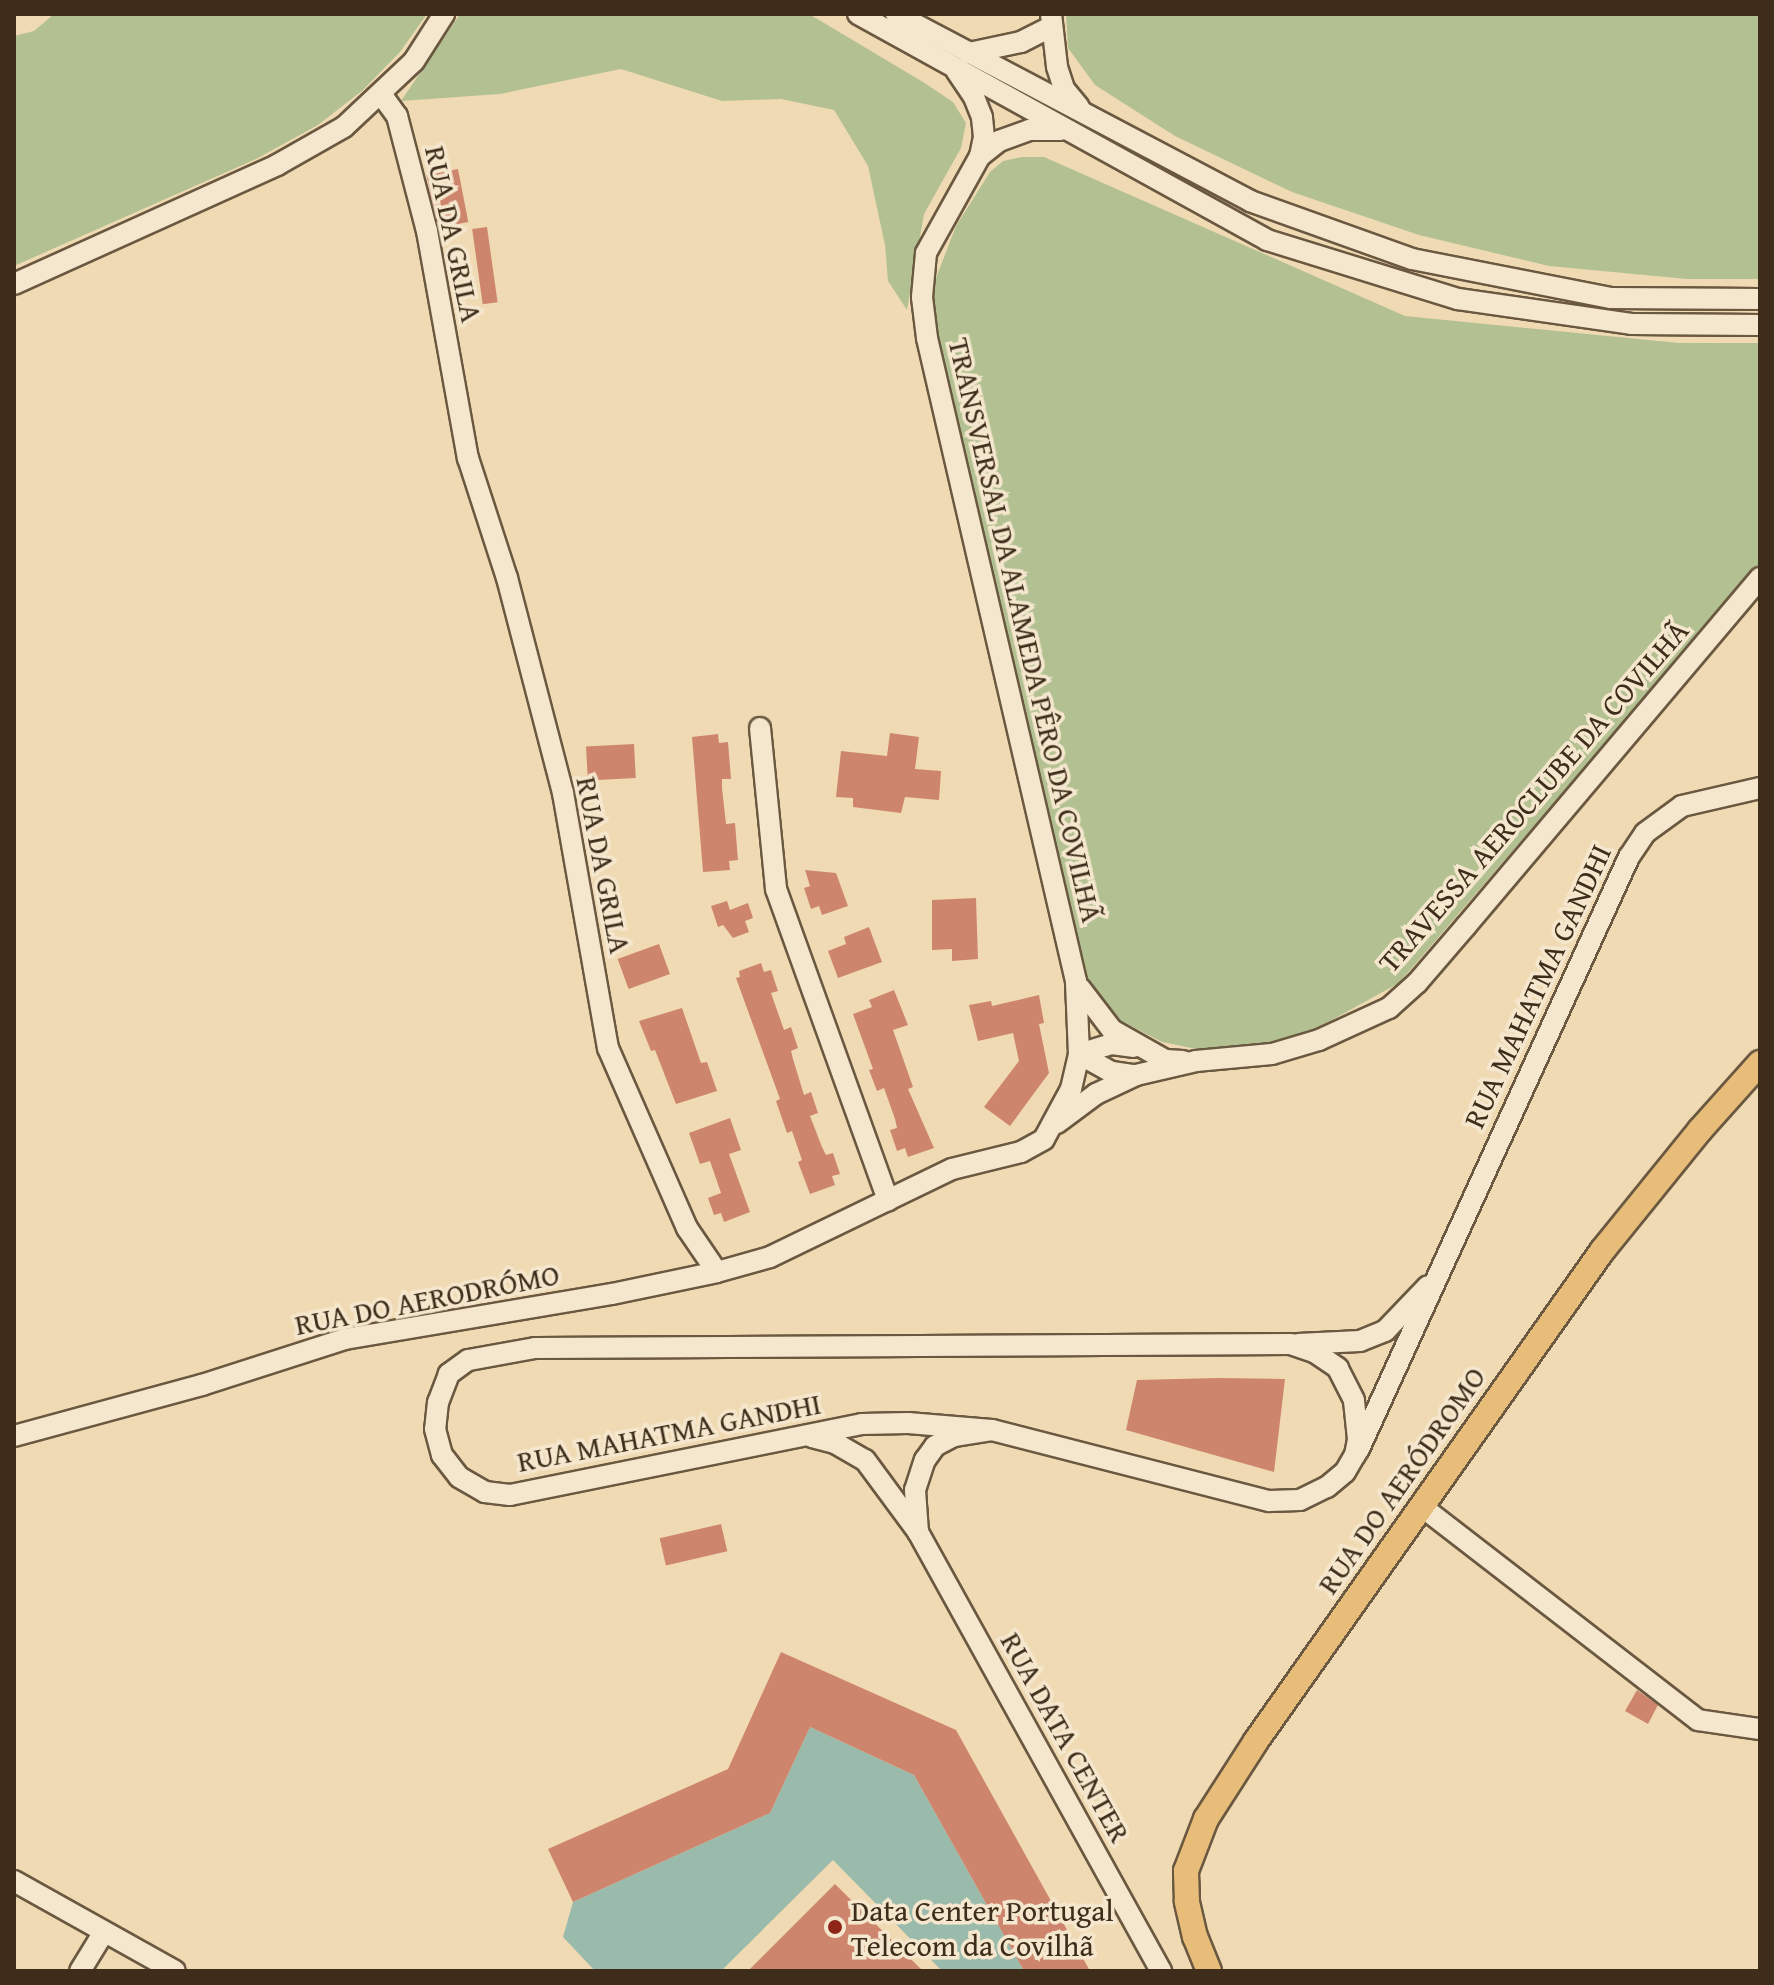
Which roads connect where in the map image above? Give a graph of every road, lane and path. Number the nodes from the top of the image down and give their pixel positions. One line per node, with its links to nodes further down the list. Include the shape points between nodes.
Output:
1 (444, 14): 7 (street, via 414,61)
2 (858, 14): 6 (street)
3 (896, 14): 5 (street)
4 (1051, 20): 5 (street, via 1021,42); 8 (street, via 1064,89)
5 (969, 53): 8 (street)
6 (956, 70): 9 (street); 10 (street, TRANSVERSAL DA ALAMEDA PÊRO DA COVILHÃ, via 982,117)
7 (381, 94): 11 (street, via 344,127 277,165); 25 (street, RUA DA GRILA, via 397,116 468,458 507,578 563,793 608,1048 687,1228)
8 (1085, 113): 12 (street, via 1250,201 1412,259 1611,298)
9 (1065, 130): 10 (street, TRANSVERSAL DA ALAMEDA PÊRO DA COVILHÃ, via 1029,130 999,141); 13 (street, via 1267,240 1458,299 1631,324)
10 (980, 156): 17 (street, TRANSVERSAL DA ALAMEDA PÊRO DA COVILHÃ, via 926,253 922,297 927,338)
11 (14, 284)
12 (1760, 299)
13 (1760, 325)
14 (1760, 578): 20 (street, TRAVESSA AEROCLUBE DA COVILHÃ, via 1437,960 1389,1008 1319,1040 1272,1054)
15 (760, 728): 24 (street, via 776,889)
16 (1760, 788): 26 (street, RUA MAHATMA GANDHI, via 1682,806 1645,833 1629,857)
17 (1076, 981): 18 (street, TRAVESSA AEROCLUBE DA COVILHÃ, via 1103,1021); 19 (street, TRANSVERSAL DA ALAMEDA PÊRO DA COVILHÃ)
18 (1138, 1048): 19 (street, TRAVESSA AEROCLUBE DA COVILHÃ, via 1112,1044); 20 (street, TRAVESSA AEROCLUBE DA COVILHÃ, via 1165,1060)
19 (1079, 1054): 22 (street, TRAVESSA AEROCLUBE DA COVILHÃ, via 1112,1072); 23 (street, TRANSVERSAL DA ALAMEDA PÊRO DA COVILHÃ, via 1071,1089)
20 (1196, 1061): 22 (street, TRAVESSA AEROCLUBE DA COVILHÃ)
21 (1760, 1063): 32 (main road, RUA DO AERÓDROMO, via 1602,1251)
22 (1136, 1075): 23 (street, TRAVESSA AEROCLUBE DA COVILHÃ, via 1096,1094)
23 (1053, 1126): 24 (street, via 1044,1139 1021,1152 952,1169)
24 (888, 1200): 25 (street, via 770,1257)
25 (717, 1272): 29 (street, RUA DO AERODRÓMO, via 345,1339)
26 (1433, 1280): 27 (street, RUA MAHATMA GANDHI, via 1385,1331 1360,1341); 31 (street, RUA MAHATMA GANDHI, via 1429,1302)
27 (1298, 1344): 30 (street, RUA MAHATMA GANDHI, via 535,1348 480,1356 449,1374 435,1429 442,1455 459,1477 485,1492 510,1495); 31 (street, via 1338,1368 1347,1381 1357,1417)
28 (992, 1430): 30 (street, RUA MAHATMA GANDHI, via 862,1424); 31 (street, RUA MAHATMA GANDHI, via 1269,1501 1300,1500 1327,1487); 33 (street, RUA DATA CENTER, via 954,1436 935,1446 915,1490)
29 (14, 1436)
30 (804, 1436): 33 (street, RUA DATA CENTER, via 835,1443 865,1460)
31 (1355, 1455)
32 (1421, 1506): 34 (street, via 1698,1720); 40 (main road, RUA DO AERÓDROMO, via 1256,1741 1194,1843 1186,1871 1187,1901)
33 (918, 1532): 39 (street, RUA DATA CENTER)
34 (1760, 1729)
35 (14, 1881): 36 (street)
36 (104, 1932): 37 (street); 38 (street)
37 (80, 1971)
38 (175, 1971)
39 (1161, 1971)
40 (1209, 1971)

